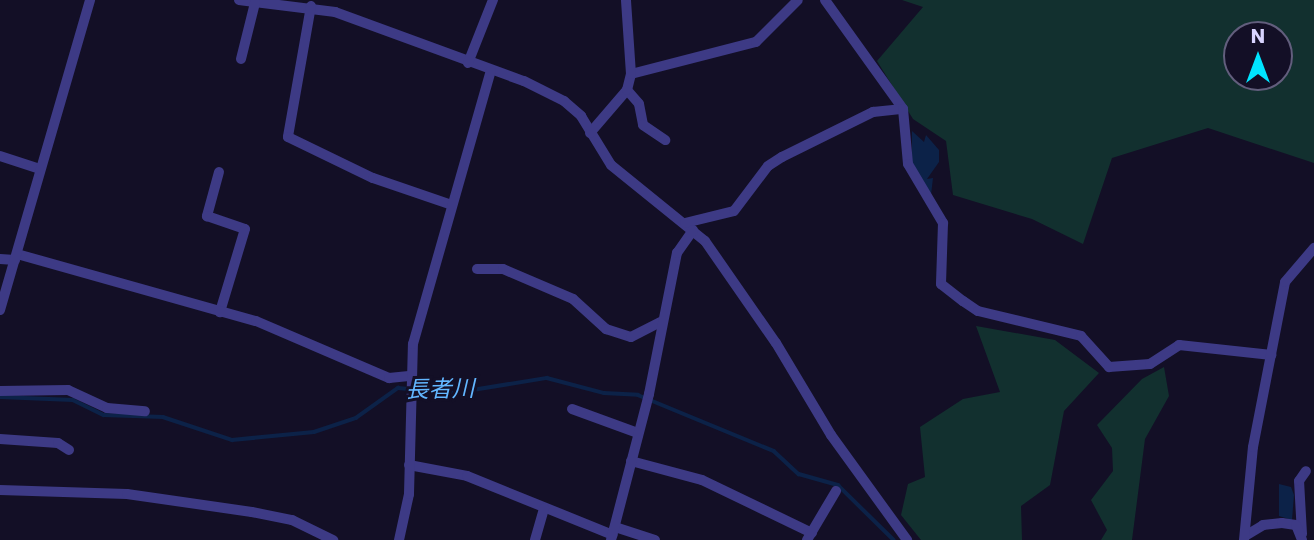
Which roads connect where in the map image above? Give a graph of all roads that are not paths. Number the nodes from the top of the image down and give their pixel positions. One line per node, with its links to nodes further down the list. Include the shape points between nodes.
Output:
1 (90, 0): 18 (street)
2 (239, 0): 7 (street)
3 (493, 0): 10 (street)
4 (626, 0): 12 (street)
5 (799, 0): 12 (street, via 756,42)
6 (825, 0): 14 (street)
7 (256, 3): 8 (street); 9 (street)
8 (311, 6): 10 (street); 20 (street, via 288,137 373,178)
9 (242, 59)
10 (468, 63): 11 (street)
11 (491, 71): 15 (street, via 564,101 581,116); 20 (street)
12 (631, 74): 13 (street)
13 (627, 90): 15 (street); 16 (street, via 639,104 643,125)
14 (903, 109): 21 (street, via 873,112 782,157 768,166 734,211); 29 (street, via 908,164 943,223 941,284 963,301 978,311 1082,336 1109,367 1150,365 1179,345)
15 (590, 133): 21 (street, via 611,165 635,188)
16 (665, 140)
17 (0, 156): 18 (street)
18 (40, 169): 23 (street)
19 (219, 172): 27 (street, via 207,216 245,229)
20 (452, 205): 30 (street, via 413,344)
21 (689, 226): 28 (street, via 677,253); 51 (street, via 746,297 831,435)
22 (1314, 248): 29 (street, via 1284,282)
23 (16, 257): 24 (street); 26 (street); 27 (street)
24 (0, 259)
25 (477, 269): 28 (street, via 503,270 562,294 606,329 631,337)
26 (0, 310)
27 (220, 312): 30 (street, via 256,321 389,378)
28 (663, 321): 34 (street)
29 (1270, 355): 46 (street, via 1253,447)
30 (409, 379): 38 (street)
31 (0, 391): 33 (street, via 68,390 107,408)
32 (572, 409): 34 (street)
33 (145, 411)
34 (638, 433): 37 (street)
35 (0, 439): 36 (street, via 58,443)
36 (69, 450)
37 (631, 461): 43 (street); 44 (street, via 702,481)
38 (409, 465): 42 (street, via 467,476); 48 (street, via 409,494)
39 (1306, 471): 45 (street, via 1299,481)
40 (0, 490): 47 (street, via 127,494 251,512 292,520)
41 (836, 491): 44 (street)
42 (544, 508): 43 (street); 49 (street)
43 (613, 534): 50 (street)
44 (809, 537)
45 (1302, 537): 46 (street, via 1296,525 1282,523 1263,525)
46 (1245, 538)
47 (333, 540)
48 (399, 540)
49 (535, 540)
50 (654, 540)
51 (907, 540)

